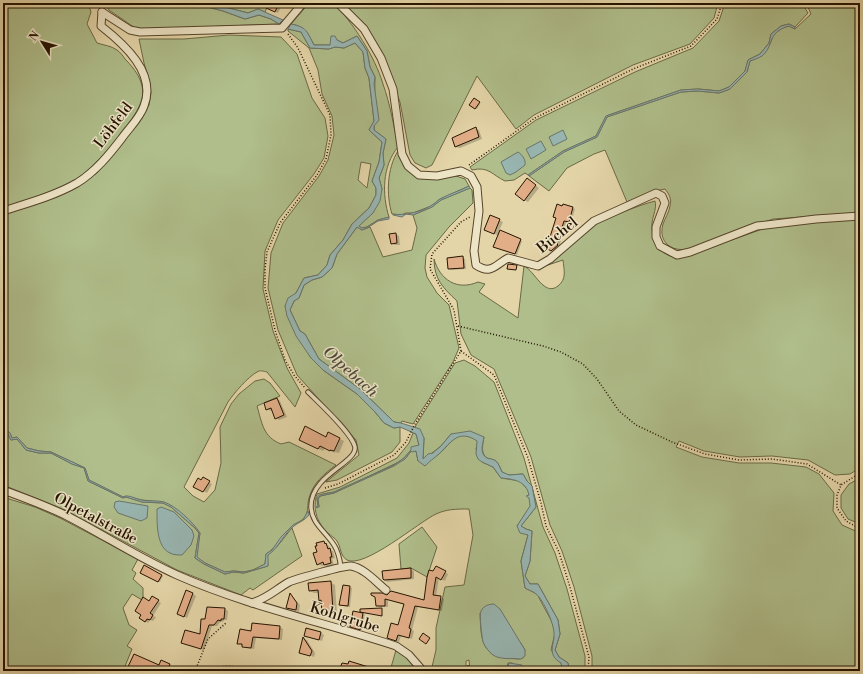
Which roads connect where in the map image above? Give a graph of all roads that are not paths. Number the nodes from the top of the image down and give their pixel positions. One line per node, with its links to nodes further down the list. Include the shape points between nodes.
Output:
1 (303, 3): 3 (street, Löhfeld, via 283,28 140,32 130,30 102,12 101,26 129,50 142,70 148,95 144,106 139,116 94,170 58,192)
2 (338, 3): 4 (street, Büchel, via 364,29 381,58 393,89 402,154 408,166 419,175 437,176 460,171 471,176 477,187 479,211 474,251 476,265 482,269 490,270 508,258 538,266 550,259 594,221 656,193 662,196 664,203 656,227 656,237 660,246 677,255 757,226)
3 (3, 211)
4 (860, 216)
5 (308, 392): 7 (lane, via 352,439 355,448 351,458 323,479 314,492 311,508 317,526 334,545)
6 (3, 490): 8 (street, Olpetalstraße, via 67,516)
7 (341, 568): 9 (street, via 356,568); 10 (street, via 289,582)
8 (175, 574): 10 (street, Kohlgrube)
9 (386, 590)
10 (252, 603): 11 (street, Kohlgrube, via 396,646 409,655)
11 (423, 671)

